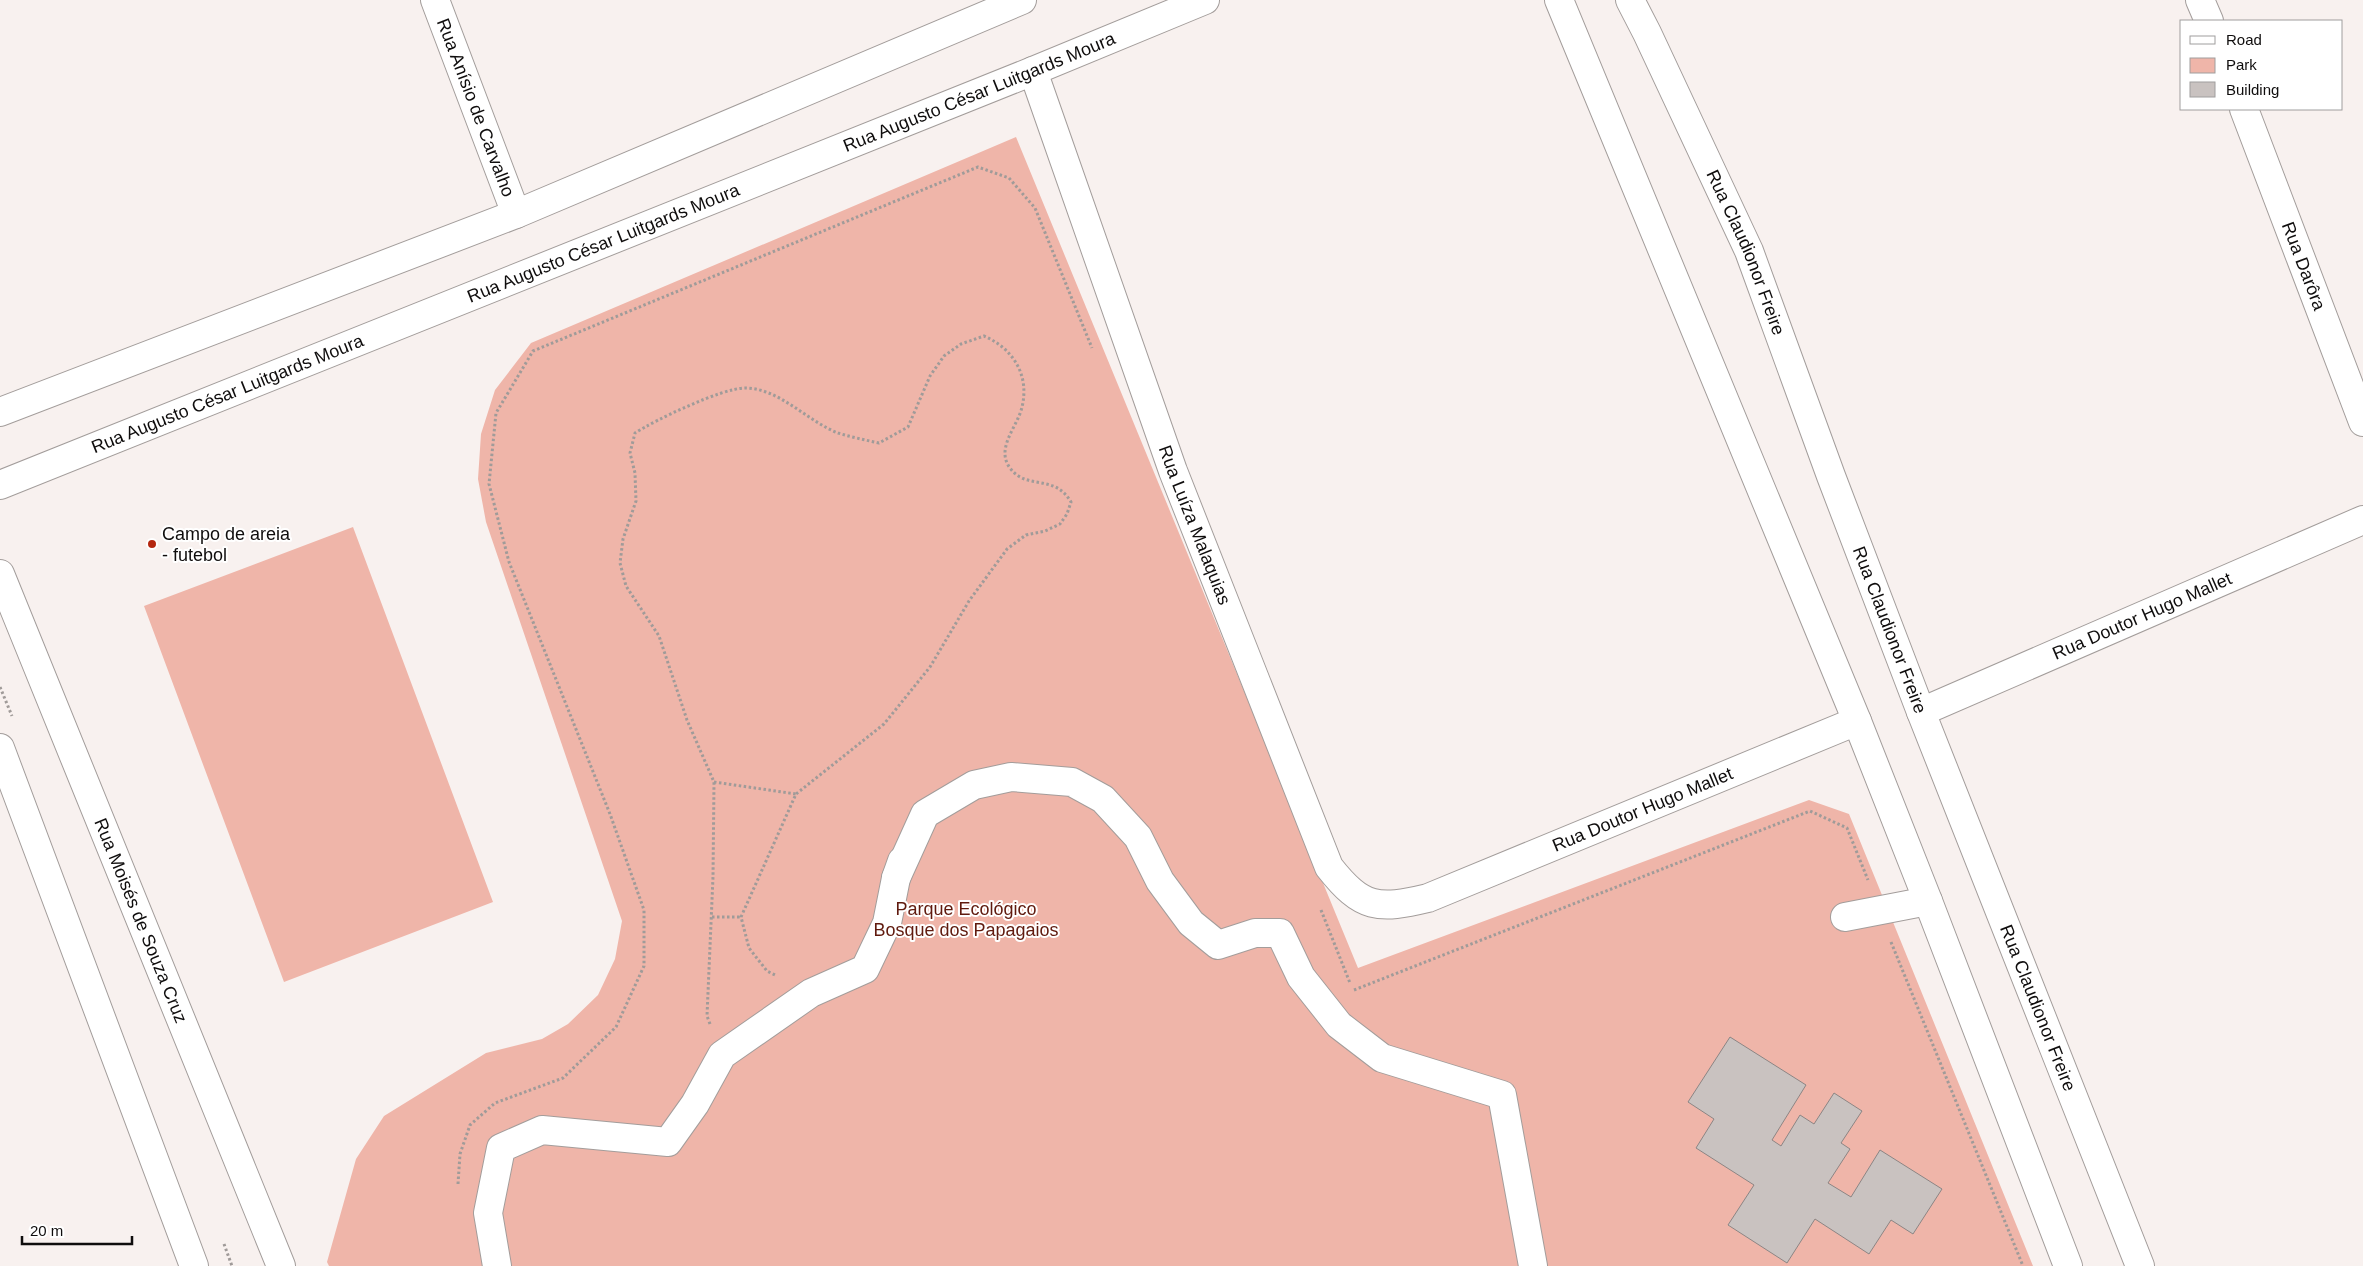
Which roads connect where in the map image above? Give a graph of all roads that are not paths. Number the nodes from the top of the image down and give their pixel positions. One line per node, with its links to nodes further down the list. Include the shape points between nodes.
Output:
1 (435, 0): 10 (street, Rua Anísio de Carvalho)
2 (1205, 0): 8 (street, Rua Augusto César Luitgards Moura)
3 (1559, 0): 17 (street)
4 (1630, 0): 16 (street, Rua Claudionor Freire, via 1749,251)
5 (2200, 0): 7 (street)
6 (1007, 3): 10 (street)
7 (2209, 20)
8 (1033, 71): 13 (street, Rua Augusto César Luitgards Moura); 21 (street, Rua Luíza Malaquias, via 1173,471 1329,867 1346,888 1378,906)
9 (2244, 110): 12 (street, Rua Darôra)
10 (516, 214): 11 (street)
11 (0, 412)
12 (2363, 422)
13 (0, 485)
14 (2363, 520): 16 (street, Rua Doutor Hugo Mallet)
15 (0, 574): 25 (street, Rua Moisés de Souza Cruz)
16 (1921, 712): 29 (street, Rua Claudionor Freire)
17 (1857, 721): 21 (street, Rua Doutor Hugo Mallet); 22 (street)
18 (0, 748): 24 (street)
19 (909, 841): 20 (street)
20 (896, 878): 26 (street, via 887,923 866,969 811,993 722,1055 695,1104 668,1142 542,1130 501,1148 488,1213); 27 (street, via 925,814 974,785 1011,777 1072,782 1103,799 1138,837 1160,881 1191,923 1218,945 1255,933 1280,933 1302,977 1339,1025 1382,1058 1502,1095)
21 (1428, 898)
22 (1928, 901): 23 (street); 28 (street)
23 (1845, 917)
24 (194, 1266)
25 (282, 1266)
26 (497, 1266)
27 (1533, 1266)
28 (2068, 1266)
29 (2140, 1266)

